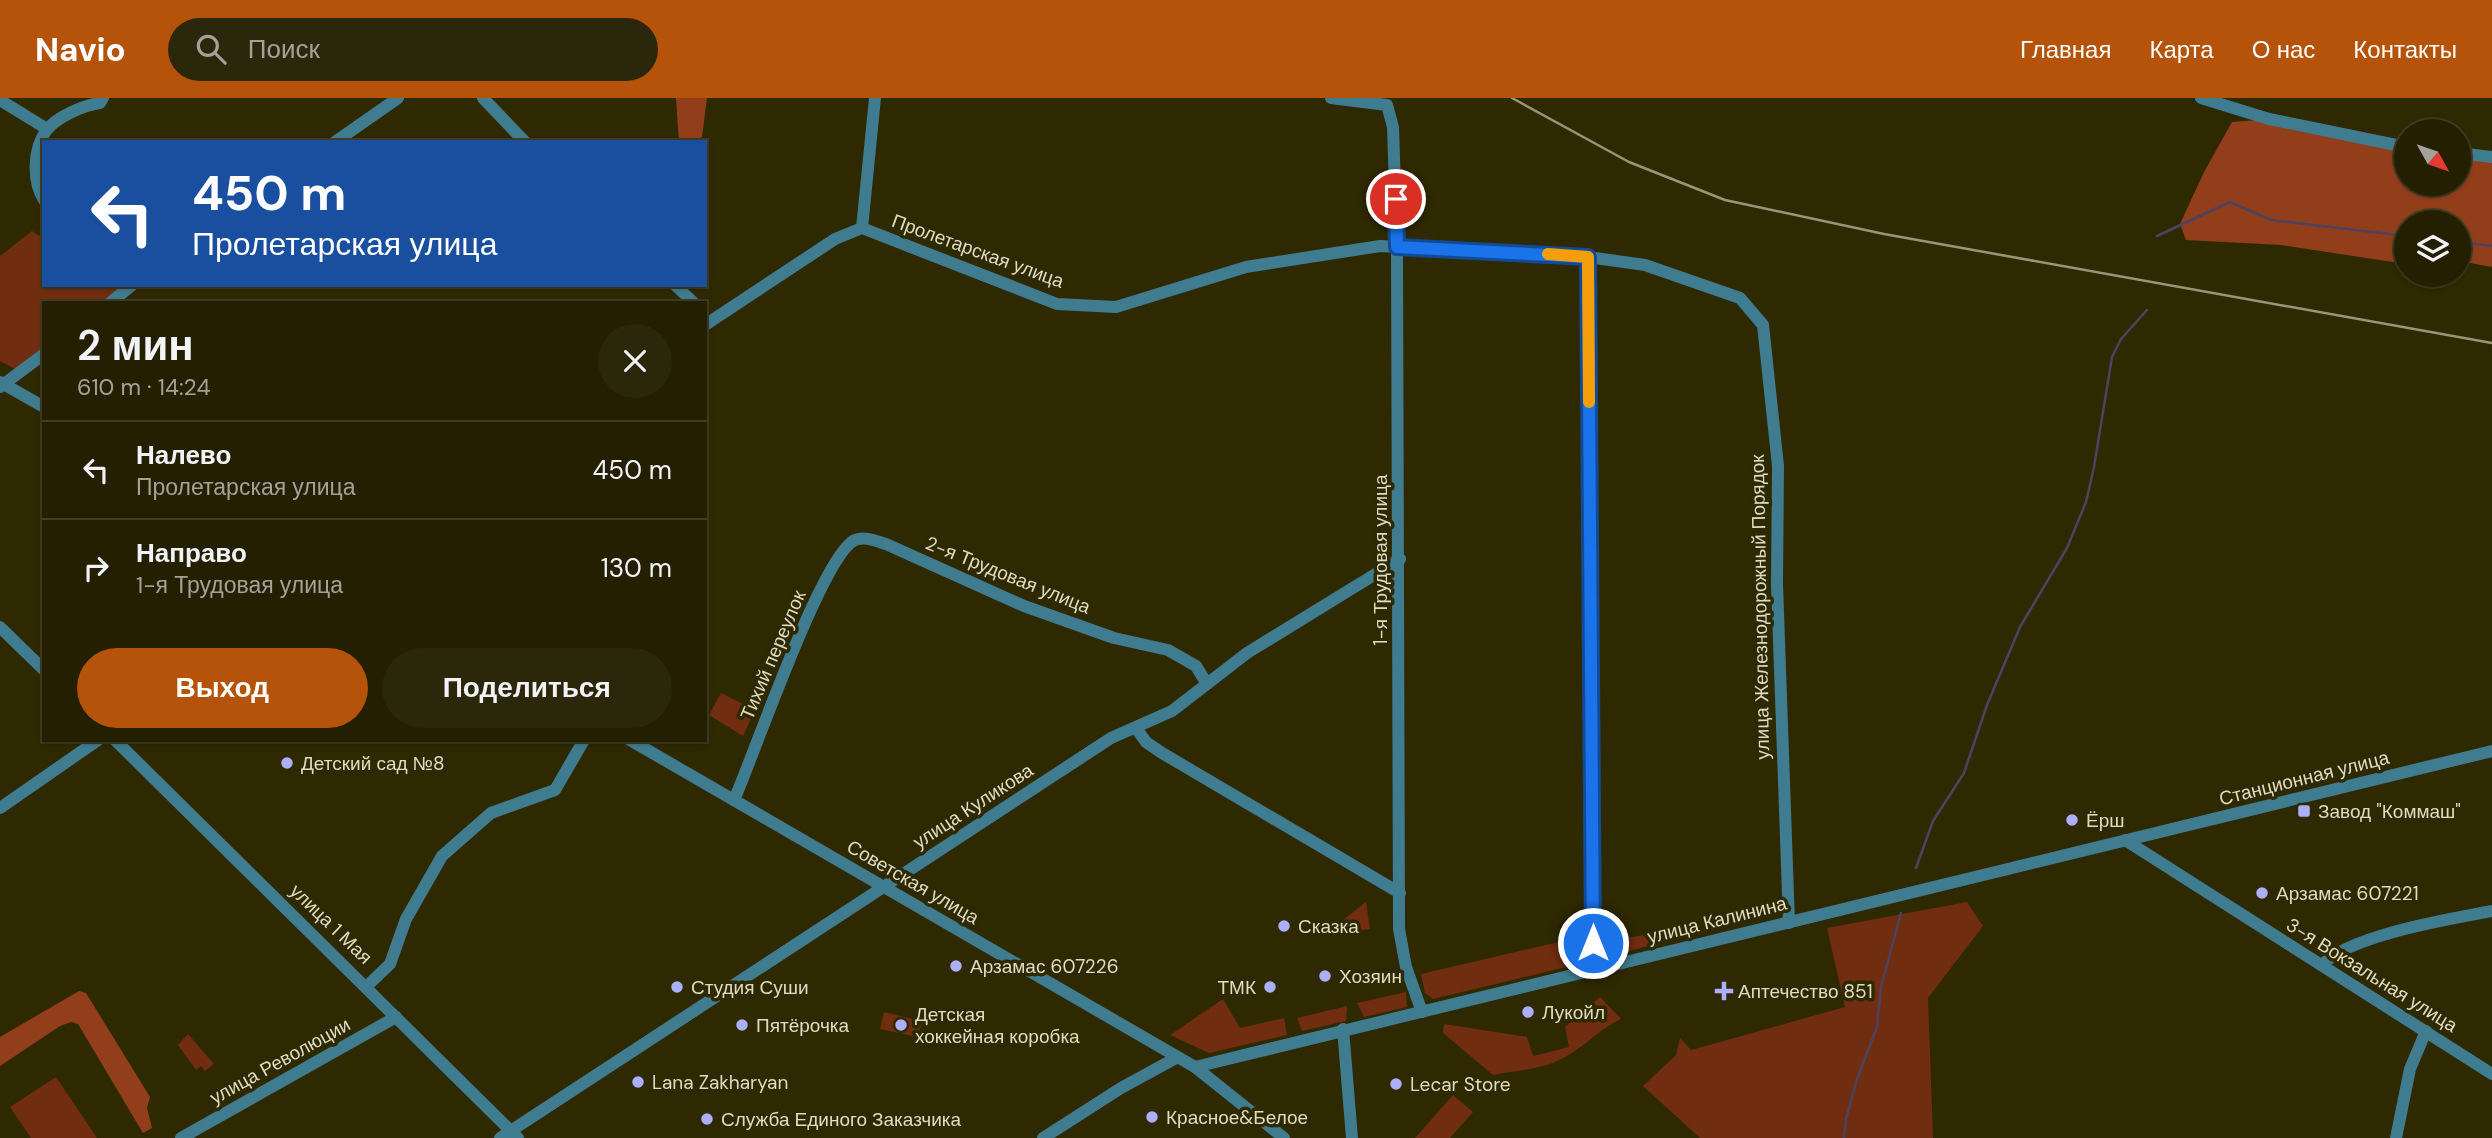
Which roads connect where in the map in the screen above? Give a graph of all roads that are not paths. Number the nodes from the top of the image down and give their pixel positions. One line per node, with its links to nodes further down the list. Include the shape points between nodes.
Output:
1 (103, 98): 8 (street)
2 (398, 98): 10 (street)
3 (483, 98): 11 (street)
4 (876, 98): 17 (street)
5 (1331, 98): 18 (street, 1-я Трудовая улица, via 1387,104 1393,127)
6 (2202, 98): 13 (street, via 2269,119)
7 (0, 100): 8 (street)
8 (47, 129): 9 (street)
9 (43, 140)
10 (338, 140)
11 (523, 140)
12 (42, 142): 16 (street, via 35,172)
13 (2394, 145)
14 (2471, 154): 15 (street)
15 (2492, 157)
16 (42, 197)
17 (862, 228): 18 (street, Пролетарская улица, via 1057,304 1116,307 1246,267); 25 (street, via 835,239)
18 (1397, 247): 19 (street, Пролетарская улица); 30 (street, 1-я Трудовая улица)
19 (1588, 257): 22 (street, Пролетарская улица, via 1645,265); 48 (street)
20 (130, 287): 23 (street)
21 (677, 287): 24 (street)
22 (1740, 298): 46 (street, улица Железнодорожный Порядок, via 1763,325 1778,466 1777,584)
23 (112, 301)
24 (692, 301)
25 (707, 320)
26 (42, 355): 27 (street)
27 (1, 384): 28 (street)
28 (42, 406)
29 (865, 538): 33 (street, 2-я Трудовая улица, via 1024,606 1114,638 1168,650 1196,666); 40 (street, Тихий переулок, via 854,540 840,555 817,597)
30 (1400, 559): 33 (street, улица Куликова, via 1247,653); 44 (street, 1-я Трудовая улица)
31 (0, 627): 32 (street)
32 (42, 668)
33 (1207, 684): 34 (street, улица Куликова, via 1172,711)
34 (1136, 728): 43 (street, улица Куликова, via 1111,738); 44 (street, via 1162,753)
35 (95, 742): 41 (street)
36 (117, 742): 49 (street, улица 1 Мая)
37 (583, 742): 49 (street, via 555,790 491,813 443,856 406,919 390,964)
38 (633, 742): 40 (street, Советская улица)
39 (2492, 751): 42 (street, Станционная улица)
40 (734, 800): 43 (street, Советская улица)
41 (0, 808)
42 (2126, 840): 46 (street, улица Калинина); 47 (street, 3-я Вокзальная улица)
43 (884, 888): 54 (street, Советская улица); 57 (street, улица Куликова)
44 (1400, 893): 50 (street, 1-я Трудовая улица, via 1399,929)
45 (2492, 911): 47 (street, via 2369,941 2337,953)
46 (1788, 923): 48 (street, улица Калинина)
47 (2322, 965): 53 (street, 3-я Вокзальная улица)
48 (1593, 971): 50 (street, улица Калинина)
49 (367, 986): 51 (street, улица 1 Мая)
50 (1422, 1012): 52 (street, улица Калинина)
51 (396, 1017): 57 (street, улица 1 Мая); 58 (street, улица Революции)
52 (1343, 1029): 55 (street, улица Калинина); 61 (street)
53 (2426, 1031): 56 (street, 3-я Вокзальная улица); 62 (street, via 2410,1069)
54 (1175, 1058): 55 (street, Советская улица); 59 (street)
55 (1195, 1067): 60 (street, Советская улица)
56 (2492, 1074)
57 (510, 1136)
58 (181, 1138)
59 (1043, 1138)
60 (1284, 1138)
61 (1352, 1138)
62 (2396, 1138)

